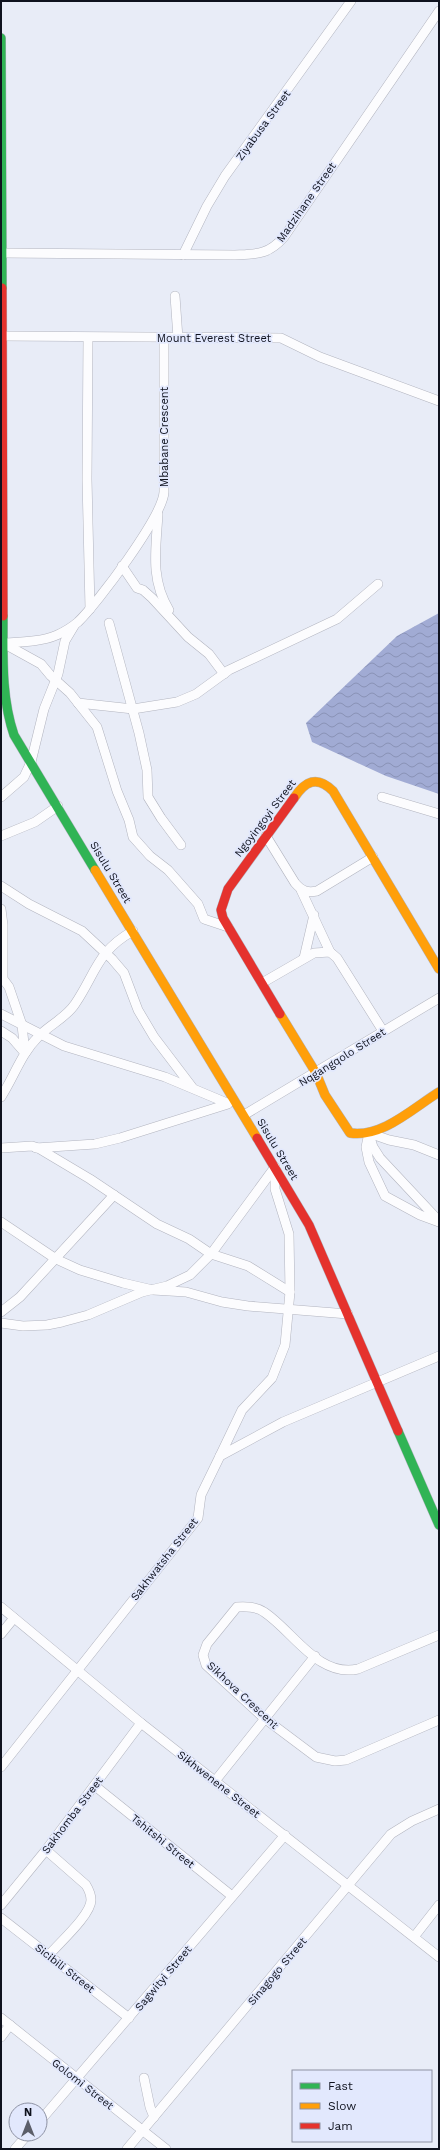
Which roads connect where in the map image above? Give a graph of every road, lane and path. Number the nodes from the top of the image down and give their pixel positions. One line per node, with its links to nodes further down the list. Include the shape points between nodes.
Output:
1 (351, 1): 7 (street, Ziyabusa Street, via 225,176)
2 (439, 11): 7 (street, Madzihane Street, via 278,244 263,253 248,255)
3 (1, 38): 4 (street, Sisulu Street)
4 (1, 55): 5 (street, Sisulu Street)
5 (1, 121): 6 (street, Sisulu Street)
6 (2, 253): 7 (street, Madzihane Street); 9 (street, Sisulu Street)
7 (183, 255)
8 (175, 296): 12 (street)
9 (1, 336): 10 (street, Mount Everest Street); 21 (street, Sisulu Street)
10 (88, 338): 11 (street, Mount Everest Street); 17 (street, via 87,479)
11 (164, 338): 12 (street, Mount Everest Street); 14 (street, Mbabane Crescent, via 164,500)
12 (178, 338): 13 (street, Mount Everest Street, via 281,338 320,357)
13 (439, 401)
14 (159, 511): 15 (street, Mbabane Crescent); 20 (street, via 154,567 164,602)
15 (122, 566): 17 (street, Mbabane Crescent); 20 (street, via 137,588 152,598)
16 (378, 584): 23 (street, via 337,619)
17 (90, 609): 18 (street, Mbabane Crescent)
18 (76, 623): 21 (street, Mbabane Crescent, via 57,635); 24 (street, via 65,641)
19 (109, 623): 26 (street)
20 (176, 623): 23 (street, via 209,654)
21 (3, 643): 22 (street, Sisulu Street); 24 (street, via 41,664)
22 (2, 658): 27 (street, Sisulu Street, via 4,700 9,722)
23 (224, 674): 26 (street, via 196,694 177,702)
24 (55, 680): 25 (street); 27 (street, via 44,709)
25 (78, 703): 26 (street); 42 (street, via 97,727 133,836 198,904 204,920)
26 (133, 709): 36 (street, via 146,770 148,796)
27 (31, 762): 29 (street, via 24,777); 30 (street, Sisulu Street)
28 (382, 796): 31 (street)
29 (1, 797)
30 (58, 806): 32 (street, via 35,822); 43 (street, Sisulu Street)
31 (439, 814)
32 (15, 831): 33 (street); 35 (street)
33 (1, 836)
34 (266, 836): 37 (street, Ngoyingoyi Street, via 299,790 314,781 329,787 337,797); 39 (street); 42 (street, Ngoyingoyi Street, via 228,889 221,910)
35 (1, 844)
36 (181, 845)
37 (373, 857): 39 (street, via 317,892); 47 (street, Ngoyingoyi Street)
38 (1, 886): 44 (street, via 29,904 82,931)
39 (301, 890): 41 (street)
40 (1, 909): 51 (street, via 3,978 9,987)
41 (314, 915): 45 (street); 46 (street)
42 (228, 927): 48 (street, Ngoyingoyi Street)
43 (133, 931): 44 (street, via 113,943); 61 (street, Sisulu Street)
44 (105, 952): 54 (street, via 74,1005); 57 (street, via 124,973 138,1010 154,1037)
45 (330, 952): 46 (street, via 314,953); 53 (street, via 337,958)
46 (304, 958): 48 (street)
47 (439, 969)
48 (262, 983): 56 (street, Ngoyingoyi Street)
49 (439, 998): 53 (street, Nqgangqolo Street)
50 (1, 1014): 51 (street)
51 (21, 1023): 54 (street); 55 (street)
52 (1, 1031): 55 (street, via 12,1038)
53 (383, 1031): 56 (street, Nqgangqolo Street)
54 (41, 1034): 55 (street); 57 (street, via 64,1046)
55 (25, 1053): 59 (street)
56 (316, 1073): 61 (street, Nqgangqolo Street); 62 (street, Ngoyingoyi Street, via 325,1095 350,1133 356,1136)
57 (192, 1087): 60 (street)
58 (439, 1092): 62 (street, via 380,1129)
59 (1, 1097)
60 (227, 1103): 61 (street); 64 (street, via 102,1142)
61 (242, 1111): 66 (street, Sisulu Street)
62 (369, 1133): 65 (street, via 414,1145); 68 (street, via 380,1158); 68 (street, via 366,1147 369,1162 385,1196 420,1215)
63 (1, 1148): 64 (street)
64 (36, 1148): 67 (street)
65 (439, 1155)
66 (275, 1167): 70 (street); 73 (street, Sakhwatsha Street, via 275,1189 289,1234); 76 (street, Sisulu Street, via 309,1225)
67 (114, 1195): 70 (street, via 157,1224 189,1239); 71 (street)
68 (439, 1221)
69 (1, 1222): 71 (street)
70 (211, 1254): 72 (street, via 190,1275); 73 (street, via 248,1266)
71 (56, 1259): 72 (street, via 80,1270); 75 (street, via 20,1297)
72 (153, 1290): 74 (street, via 186,1292 222,1302); 77 (street, via 88,1315 62,1322 29,1326)
73 (290, 1292): 74 (street, Sakhwatsha Street)
74 (288, 1309): 76 (street); 80 (street, Sakhwatsha Street, via 285,1345 272,1378 242,1410)
75 (1, 1312)
76 (348, 1314): 79 (street, Sisulu Street)
77 (1, 1323)
78 (439, 1356): 79 (street)
79 (378, 1381): 80 (street, via 283,1422); 81 (street, Sisulu Street)
80 (220, 1456): 87 (street, Sakhwatsha Street, via 201,1495 198,1518)
81 (439, 1525)
82 (1, 1607): 83 (street, Sikhwenene Street)
83 (14, 1618): 84 (street); 87 (street, Sikhwenene Street)
84 (1, 1634)
85 (439, 1635): 86 (street, Sikhova Crescent, via 347,1672 338,1670)
86 (314, 1656): 88 (street); 88 (street, Sikhova Crescent, via 263,1611 245,1606 237,1607 206,1644 203,1655 206,1664)
87 (76, 1670): 90 (street, Sikhwenene Street); 91 (street, Sakhwatsha Street)
88 (264, 1718): 89 (street, Sikhova Crescent, via 316,1757 335,1761 346,1760); 92 (street)
89 (439, 1720)
90 (141, 1723): 92 (street, Sikhwenene Street); 93 (street, Sakhomba Street)
91 (1, 1767)
92 (215, 1781): 95 (street, Sikhwenene Street)
93 (95, 1786): 96 (street, Sakhomba Street); 98 (street, Tshitshi Street)
94 (439, 1809): 97 (street, Sinagogo Street, via 407,1823 391,1834)
95 (285, 1835): 97 (street, Sikhwenene Street); 98 (street, Sagwityi Street)
96 (46, 1850): 99 (street, Sakhomba Street); 103 (street, via 86,1885 91,1901 84,1915)
97 (349, 1886): 102 (street, Sikhwenene Street); 112 (street, Sinagogo Street)
98 (232, 1896): 106 (street, Sagwityi Street)
99 (1, 1905)
100 (439, 1905): 102 (street)
101 (1, 1918): 103 (street, Sicibili Street)
102 (414, 1937): 104 (street, Sikhwenene Street)
103 (49, 1955): 106 (street, Sicibili Street)
104 (439, 1957)
105 (1, 2018): 107 (street, Golomi Street)
106 (129, 2018): 110 (street, Sagwityi Street)
107 (10, 2025): 108 (street); 110 (street, Golomi Street)
108 (1, 2036)
109 (144, 2078): 112 (street)
110 (77, 2080): 111 (street, Sagwityi Street); 113 (street, Golomi Street)
111 (48, 2112)
112 (154, 2117): 113 (street, Sinagogo Street)
113 (143, 2130): 114 (street, Sinagogo Street); 115 (street, Golomi Street)
114 (127, 2149)
115 (166, 2149)

